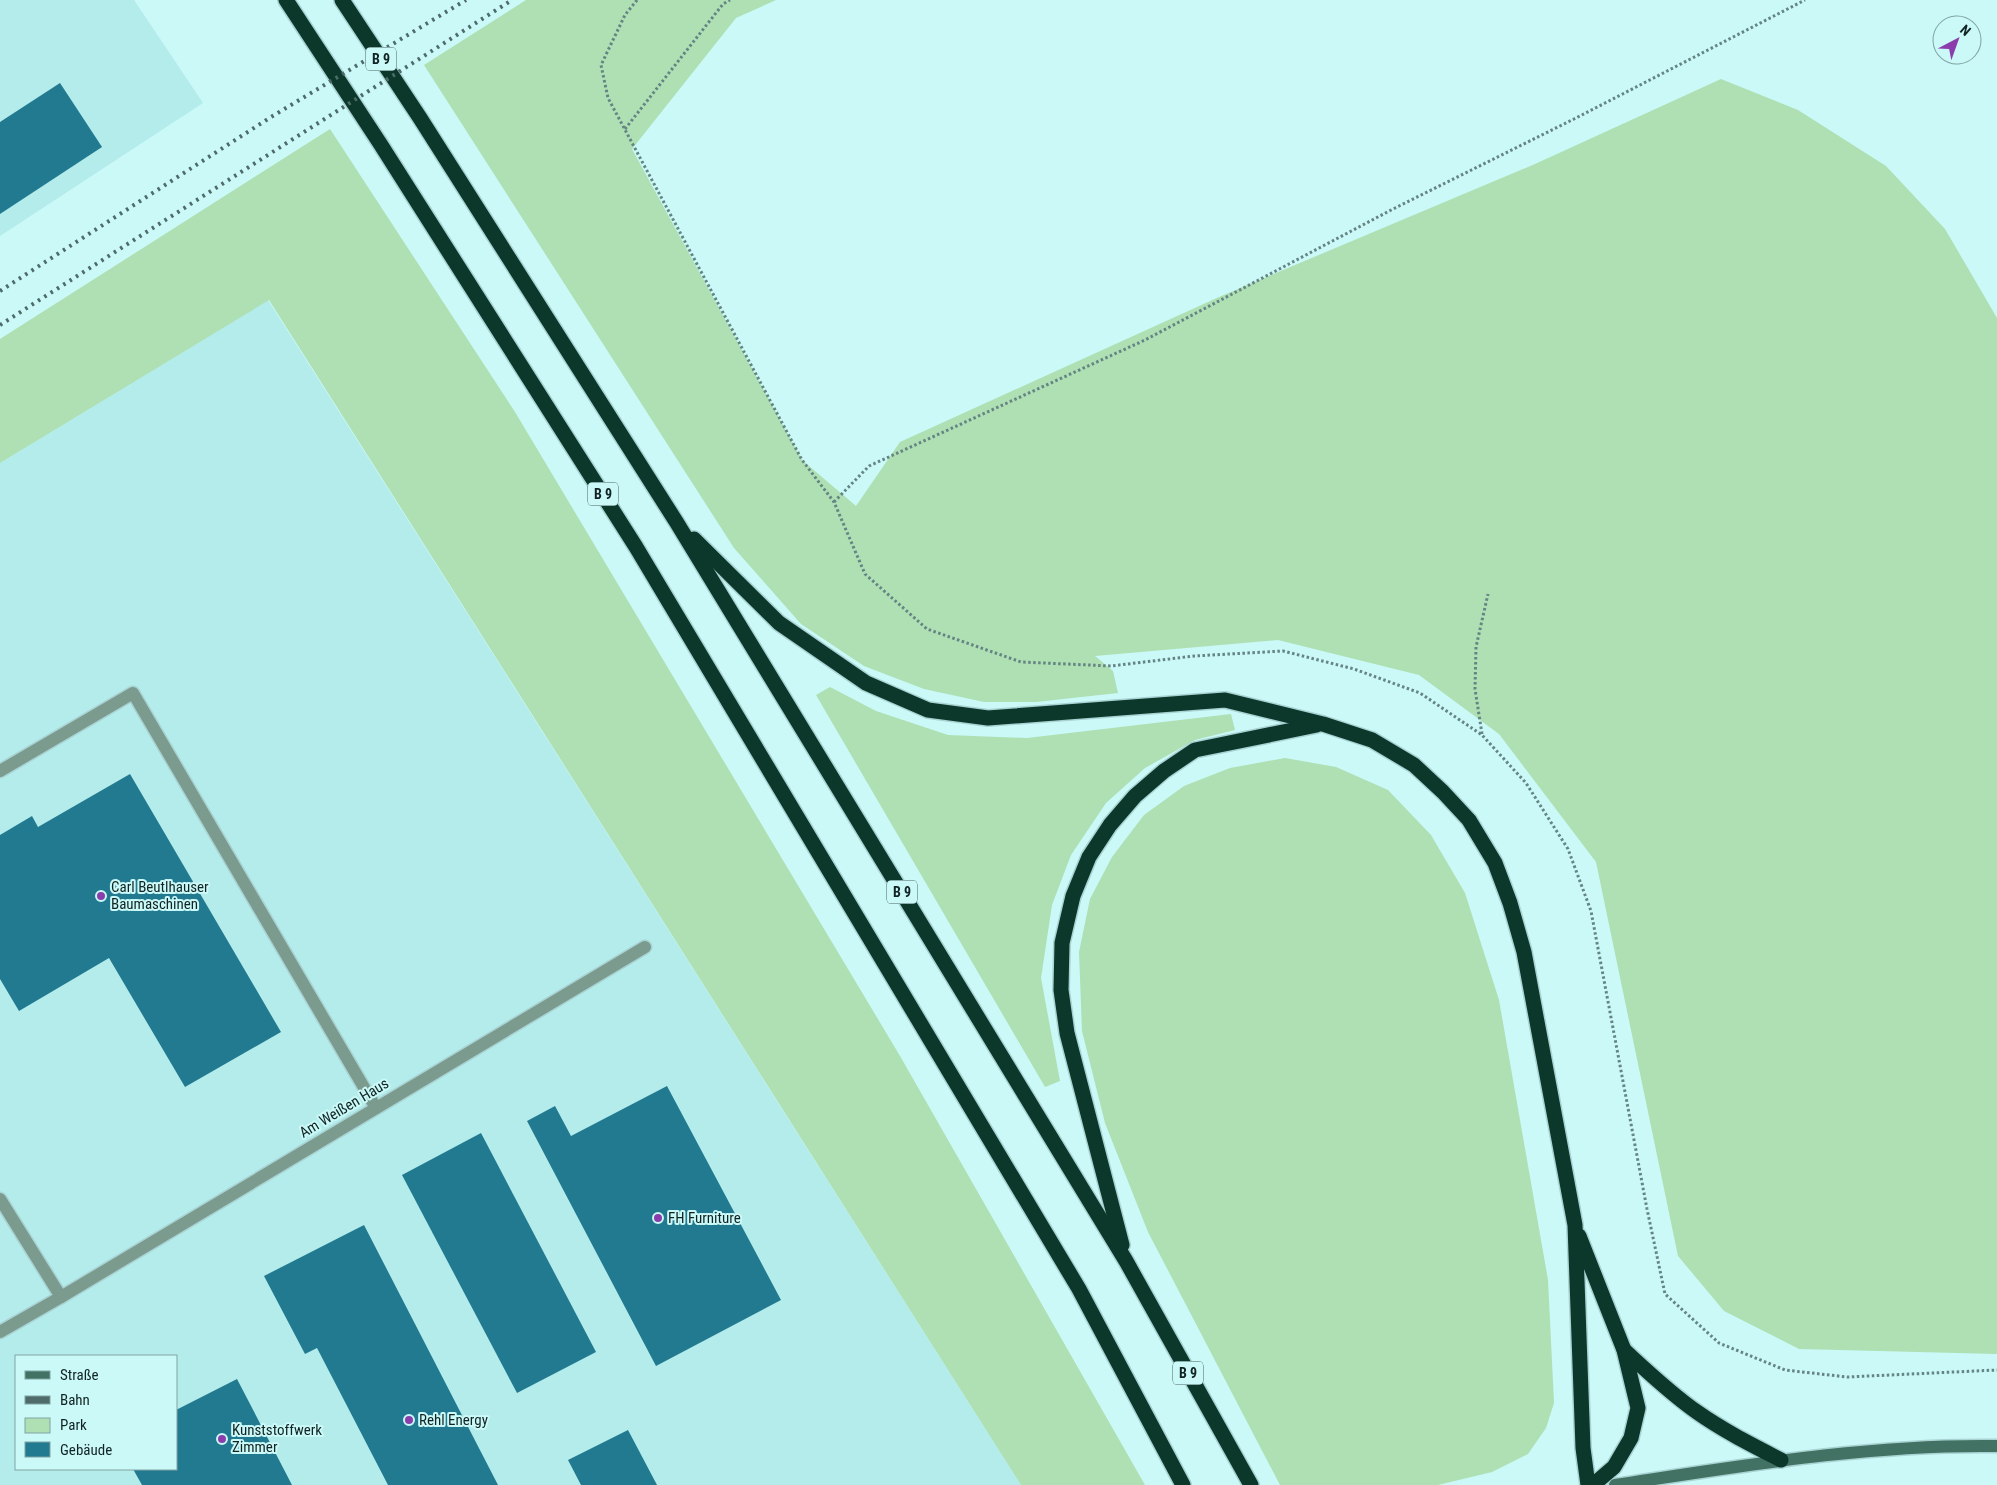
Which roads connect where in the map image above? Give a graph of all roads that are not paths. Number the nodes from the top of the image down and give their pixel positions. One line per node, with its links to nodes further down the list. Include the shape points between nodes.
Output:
1 (286, 0): 16 (highway, B 9, via 636,547 1080,1289)
2 (342, 0): 3 (highway, B 9, via 426,126)
3 (677, 523): 4 (highway, via 779,623 866,683 928,710 988,718 1225,700); 10 (highway, B 9)
4 (1323, 724): 9 (highway, via 1372,740 1414,765 1469,820 1495,863 1524,952); 10 (highway, via 1195,750 1135,796 1110,824 1089,857 1074,896 1062,943 1062,990 1067,1033)
5 (0, 771): 7 (street, via 133,693)
6 (645, 947): 7 (street, Am Weißen Haus)
7 (376, 1108): 11 (street, Am Weißen Haus)
8 (0, 1199): 11 (street)
9 (1575, 1225): 13 (highway); 18 (highway, via 1583,1448)
10 (1126, 1261): 17 (highway, B 9)
11 (61, 1298): 12 (street, Am Weißen Haus)
12 (0, 1332)
13 (1624, 1350): 15 (highway, via 1697,1412); 19 (highway, via 1638,1408 1632,1438 1614,1467)
14 (1997, 1446): 15 (main road, via 1875,1451)
15 (1781, 1460): 20 (main road)
16 (1183, 1485)
17 (1251, 1485)
18 (1588, 1485)
19 (1593, 1485)
20 (1615, 1485)

